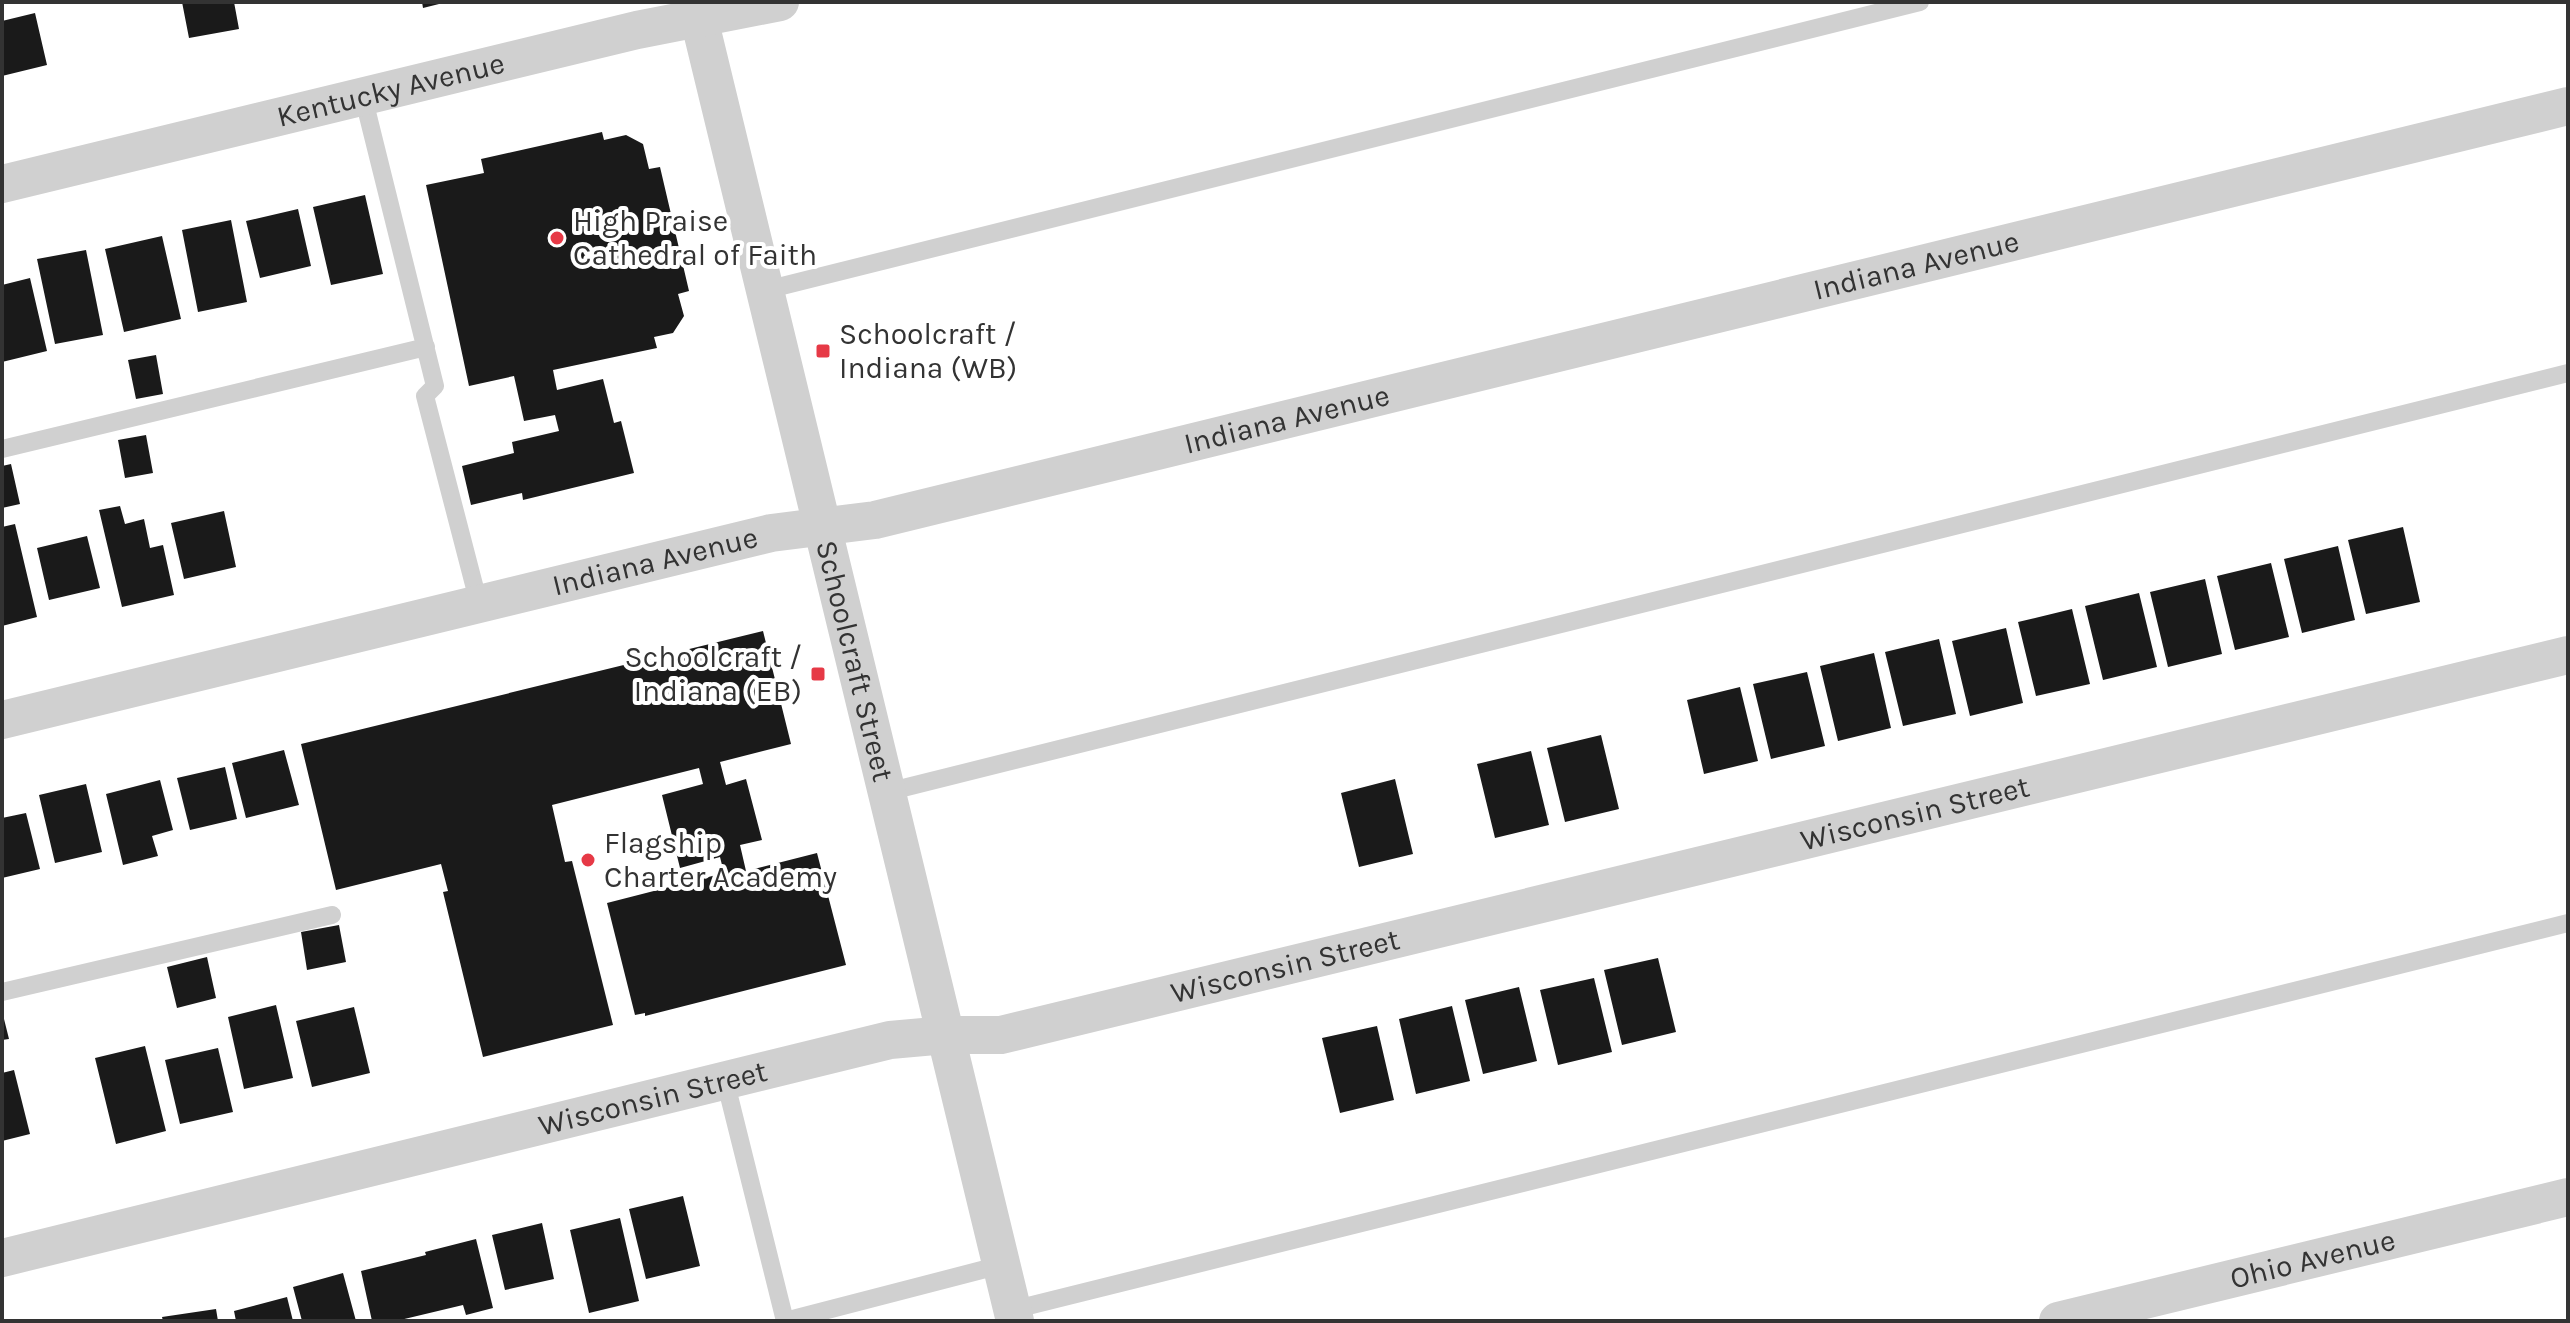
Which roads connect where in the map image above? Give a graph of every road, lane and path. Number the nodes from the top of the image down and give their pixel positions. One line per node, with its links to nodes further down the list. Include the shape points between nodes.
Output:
1 (780, 2): 3 (street, Kentucky Avenue)
2 (1920, 2): 7 (lane)
3 (697, 10): 4 (street, Kentucky Avenue, via 637,30); 7 (street, Schoolcraft Street)
4 (363, 96): 6 (street, Kentucky Avenue); 8 (lane)
5 (2568, 106): 11 (street, Indiana Avenue, via 875,520)
6 (2, 184)
7 (766, 290): 11 (street, Schoolcraft Street)
8 (426, 347): 10 (lane); 12 (lane, via 435,386 425,396)
9 (2568, 373): 15 (lane)
10 (2, 449)
11 (823, 527): 12 (street, Indiana Avenue, via 771,533); 15 (street, Schoolcraft Street)
12 (479, 604): 14 (street, Indiana Avenue)
13 (2568, 655): 19 (street, Wisconsin Street, via 1001,1035)
14 (2, 720)
15 (887, 792): 19 (street, Schoolcraft Street)
16 (332, 915): 18 (lane)
17 (2568, 923): 24 (lane)
18 (2, 992)
19 (946, 1035): 20 (street, Wisconsin Street, via 890,1040); 23 (street, Schoolcraft Street)
20 (725, 1080): 22 (street, Wisconsin Street); 23 (lane, via 785,1321)
21 (2568, 1197): 25 (street, Ohio Avenue)
22 (2, 1258)
23 (1001, 1265): 24 (street, Schoolcraft Street)
24 (1014, 1315)
25 (2058, 1321)

